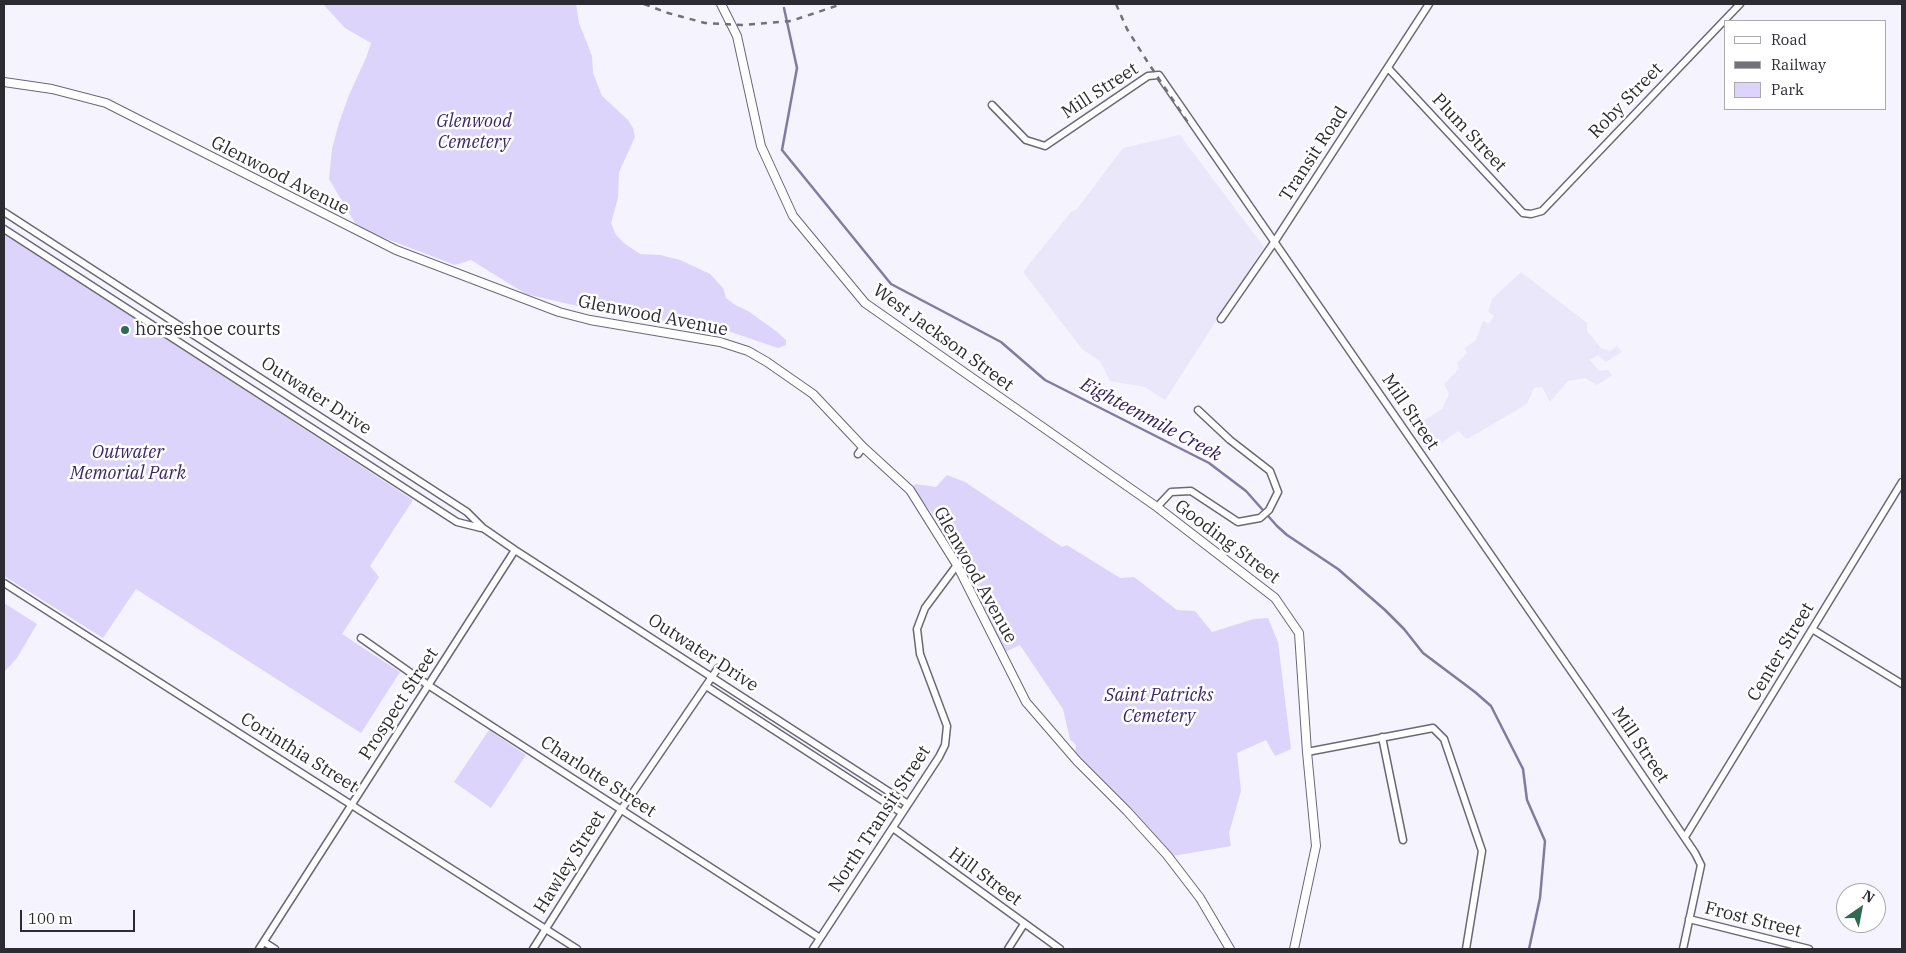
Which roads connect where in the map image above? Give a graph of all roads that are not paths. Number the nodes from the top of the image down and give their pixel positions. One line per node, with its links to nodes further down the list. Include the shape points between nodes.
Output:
1 (722, 4): 18 (street, West Jackson Street, via 737,36 761,146 794,216 865,303)
2 (1429, 4): 6 (street, Transit Road)
3 (1740, 4): 4 (street, Roby Street)
4 (1725, 20)
5 (1724, 21): 10 (street, Roby Street, via 1542,211)
6 (1388, 68): 10 (street, Plum Street, via 1522,213); 12 (street, Transit Road)
7 (4, 82): 15 (street, Glenwood Avenue, via 52,89 106,103 396,250 559,312 720,342 748,351 814,394)
8 (992, 104): 12 (street, Mill Street, via 1026,140 1045,146 1148,76 1159,75)
9 (4, 212): 19 (street, Outwater Drive, via 466,512)
10 (1531, 214)
11 (4, 228): 19 (street, Outwater Drive, via 457,522)
12 (1275, 242): 13 (street, Transit Road); 37 (street, Mill Street)
13 (1221, 319)
14 (1198, 410): 18 (street, Gooding Street, via 1270,471 1278,492 1260,518 1238,522 1191,492 1171,492)
15 (863, 447): 16 (street); 21 (street, Glenwood Avenue, via 910,490)
16 (858, 454)
17 (1902, 482): 23 (street, Center Street)
18 (1157, 507): 31 (street, Gooding Street, via 1275,598 1299,632)
19 (483, 528): 20 (street, Outwater Drive)
20 (515, 550): 26 (street, Outwater Drive); 28 (street, Prospect Street)
21 (957, 565): 33 (street, North Transit Street, via 929,601 918,623 918,645 944,718 947,738 939,757); 51 (street, Glenwood Avenue, via 1026,702 1077,761 1168,855 1200,898)
22 (4, 583): 32 (street, Corinthia Street)
23 (1812, 629): 27 (street); 37 (street, Center Street)
24 (361, 638): 28 (street, Charlotte Street)
25 (718, 668): 26 (street, Hawley Street)
26 (712, 676): 29 (street, Hawley Street); 33 (street, Outwater Drive)
27 (1902, 684)
28 (428, 685): 32 (street, Prospect Street); 34 (street, Charlotte Street)
29 (706, 686): 34 (street, Hawley Street); 35 (street, Outwater Drive)
30 (1382, 737): 31 (street); 38 (street); 53 (street, via 1433,728 1444,739 1482,852)
31 (1307, 752): 52 (street, Gooding Street, via 1316,846)
32 (352, 804): 41 (street, Corinthia Street); 43 (street, Prospect Street)
33 (908, 804): 35 (street, North Transit Street)
34 (621, 810): 41 (street, Hawley Street); 42 (street, Charlotte Street)
35 (902, 812): 36 (street, North Transit Street)
36 (893, 828): 40 (street, Hill Street); 42 (street, North Transit Street)
37 (1685, 837): 39 (street, Mill Street, via 1701,865)
38 (1403, 840)
39 (1689, 920): 54 (street, Mill Street); 55 (street, Frost Street)
40 (1024, 924): 49 (street); 50 (street, Hill Street)
41 (545, 929): 46 (street, Hawley Street); 47 (street, Corinthia Street)
42 (820, 938): 48 (street, North Transit Street)
43 (264, 942): 44 (street, Prospect Street); 45 (street)
44 (259, 949)
45 (275, 949)
46 (532, 949)
47 (578, 949)
48 (813, 949)
49 (1008, 949)
50 (1060, 949)
51 (1230, 949)
52 (1294, 949)
53 (1466, 949)
54 (1682, 949)
55 (1809, 949)

